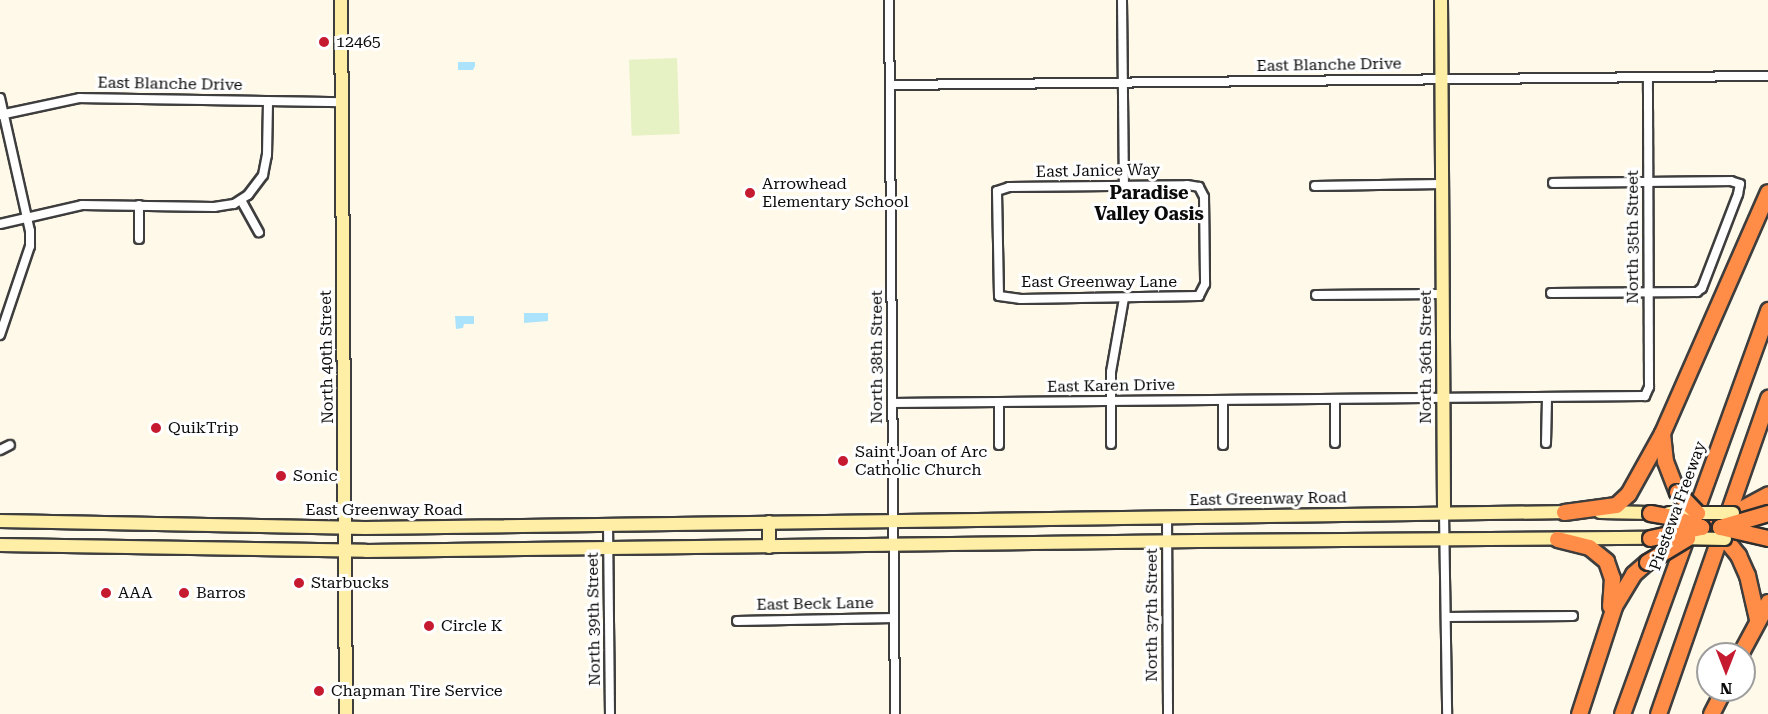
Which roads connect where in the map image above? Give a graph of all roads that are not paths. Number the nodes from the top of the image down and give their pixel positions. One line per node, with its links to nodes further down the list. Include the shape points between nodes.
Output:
1 (341, 0): 12 (main road, North 40th Street)
2 (889, 0): 9 (street, North 38th Street)
3 (1122, 0): 8 (street)
4 (1441, 0): 7 (main road, North 36th Street)
5 (1768, 76): 6 (street, East Blanche Drive)
6 (1648, 77): 7 (street, East Blanche Drive); 14 (street, North 35th Street)
7 (1442, 79): 8 (street, East Blanche Drive); 16 (main road, North 36th Street)
8 (1123, 83): 9 (street, East Blanche Drive); 18 (street)
9 (890, 84): 42 (street, North 38th Street)
10 (0, 98): 13 (street)
11 (268, 101): 12 (street, East Blanche Drive); 13 (street, East Blanche Drive, via 80,98); 20 (street, via 266,163 257,185)
12 (341, 102): 64 (main road, North 40th Street)
13 (2, 114): 22 (street)
14 (1648, 182): 15 (street); 26 (street, North 35th Street); 26 (street, via 1740,184 1702,288 1697,292)
15 (1553, 183)
16 (1442, 184): 17 (street); 28 (main road, North 36th Street)
17 (1315, 186)
18 (1124, 187): 30 (street, East Janice Way, via 1009,187 997,191); 31 (street, East Janice Way, via 1199,187 1204,197 1205,284)
19 (1768, 192): 44 (highway)
20 (241, 200): 21 (street, via 220,207); 24 (street)
21 (140, 205): 22 (street, via 82,205); 25 (street)
22 (27, 218): 23 (street); 34 (street, via 30,246)
23 (0, 224)
24 (259, 232)
25 (139, 239)
26 (1648, 292): 27 (street); 35 (street, North 35th Street, via 1649,387)
27 (1551, 293)
28 (1442, 294): 29 (street); 36 (main road, North 36th Street)
29 (1316, 295)
30 (999, 296): 32 (street, East Greenway Lane)
31 (1199, 296): 32 (street, East Greenway Lane)
32 (1124, 298): 41 (street, via 1111,372)
33 (1768, 310): 90 (highway, Piestewa Freeway)
34 (0, 335)
35 (1645, 396): 37 (street, East Karen Drive)
36 (1443, 398): 37 (street, East Karen Drive); 39 (street, East Karen Drive); 54 (main road, North 36th Street)
37 (1547, 398): 46 (street)
38 (1768, 398): 91 (highway)
39 (1335, 399): 40 (street, East Karen Drive); 45 (street)
40 (1223, 400): 41 (street, East Karen Drive); 48 (street)
41 (1111, 401): 43 (street, East Karen Drive); 47 (street)
42 (892, 402): 43 (street, East Karen Drive); 59 (street, North 38th Street)
43 (999, 402): 50 (street)
44 (1662, 433): 53 (highway, via 1628,494 1616,505); 63 (highway, bridge, via 1665,461 1677,492)
45 (1335, 443)
46 (1546, 443)
47 (1111, 444)
48 (1223, 444)
49 (10, 445): 51 (street)
50 (999, 445)
51 (0, 450)
52 (1766, 495): 56 (highway)
53 (1564, 512): 54 (main road, East Greenway Road); 55 (main road, East Greenway Road)
54 (1444, 513): 58 (main road, East Greenway Road); 65 (street, North 36th Street)
55 (1650, 513): 63 (highway, bridge)
56 (1733, 513): 57 (main road, bridge); 63 (highway)
57 (1768, 513): 63 (highway, bridge)
58 (1167, 517): 59 (main road, East Greenway Road); 70 (street, North 37th Street)
59 (893, 520): 61 (main road, East Greenway Road); 72 (street, North 38th Street)
60 (0, 521): 64 (main road, East Greenway Road)
61 (769, 522): 62 (main road, East Greenway Road); 73 (main road)
62 (608, 524): 64 (main road, East Greenway Road); 74 (street, North 39th Street)
63 (1710, 526): 66 (highway, bridge); 67 (highway, bridge); 69 (highway, bridge); 81 (highway, via 1738,555 1753,590)
64 (345, 528): 75 (main road, North 40th Street)
65 (1444, 538): 68 (main road); 70 (main road); 78 (street, North 36th Street)
66 (1650, 538): 67 (main road, bridge); 68 (main road)
67 (1687, 538): 80 (highway, bridge, via 1647,562 1623,589)
68 (1557, 539): 80 (highway, via 1589,547 1606,561 1612,578)
69 (1768, 539)
70 (1167, 541): 72 (main road); 87 (street, North 37th Street)
71 (0, 545): 75 (main road)
72 (894, 545): 73 (main road); 79 (street, North 38th Street)
73 (769, 546): 74 (main road)
74 (608, 549): 75 (main road); 85 (street, North 39th Street)
75 (345, 551): 84 (main road, North 40th Street)
76 (1768, 602): 81 (highway)
77 (1573, 616): 78 (street)
78 (1446, 617): 88 (street, North 36th Street)
79 (894, 618): 82 (street, East Beck Lane); 86 (street, North 38th Street)
80 (1608, 619): 89 (highway)
81 (1757, 619): 83 (highway)
82 (737, 621)
83 (1746, 642)
84 (346, 714)
85 (610, 714)
86 (895, 714)
87 (1168, 714)
88 (1447, 714)
89 (1579, 714)
90 (1622, 714)
91 (1658, 714)

